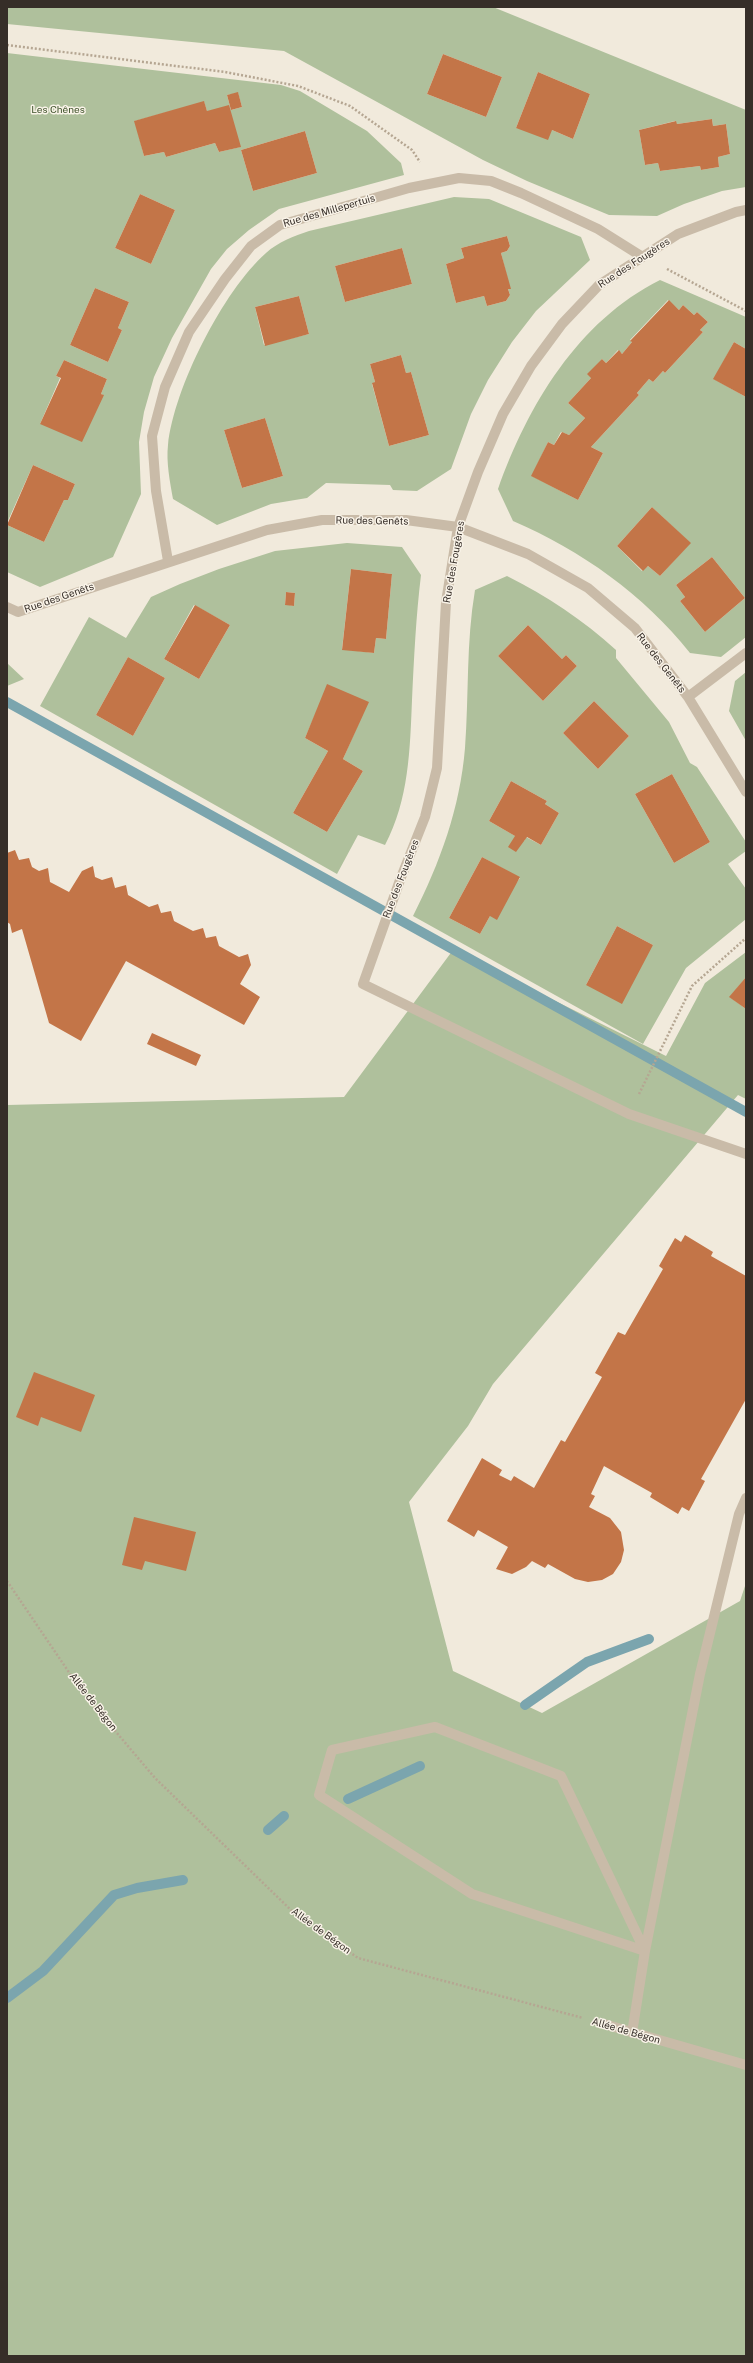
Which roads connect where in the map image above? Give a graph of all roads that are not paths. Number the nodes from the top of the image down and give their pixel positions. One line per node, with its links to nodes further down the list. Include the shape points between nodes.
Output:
1 (746, 210): 2 (street, Rue des Fougères, via 678,234)
2 (642, 256): 3 (street, Rue des Fougères, via 599,285 562,324 532,366 503,414); 4 (street, Rue des Millepertuis, via 598,229 492,181 460,178 409,188 280,225 251,246 225,279 189,332 165,387 152,436 156,491)
3 (458, 527): 4 (street, Rue des Genêts, via 406,520 322,520 267,530); 7 (street, Rue des Genêts, via 528,554 588,588 635,628); 9 (street, Rue des Fougères, via 446,602 437,768 425,817 363,984 629,1114)
4 (168, 561): 5 (street, Rue des Genêts, via 18,612)
5 (7, 608)
6 (746, 652): 7 (street, Rue des Genêts)
7 (688, 697): 8 (street, Rue des Genêts)
8 (746, 792)
9 (746, 1154)
10 (746, 1498): 11 (street, via 739,1514 700,1674)
11 (645, 1951): 11 (street, via 472,1894 319,1795 332,1750 435,1727 561,1776); 13 (street)
12 (604, 2024): 13 (street, Allée de Bégon)
13 (632, 2033): 14 (street, Allée de Bégon)
14 (746, 2065)

